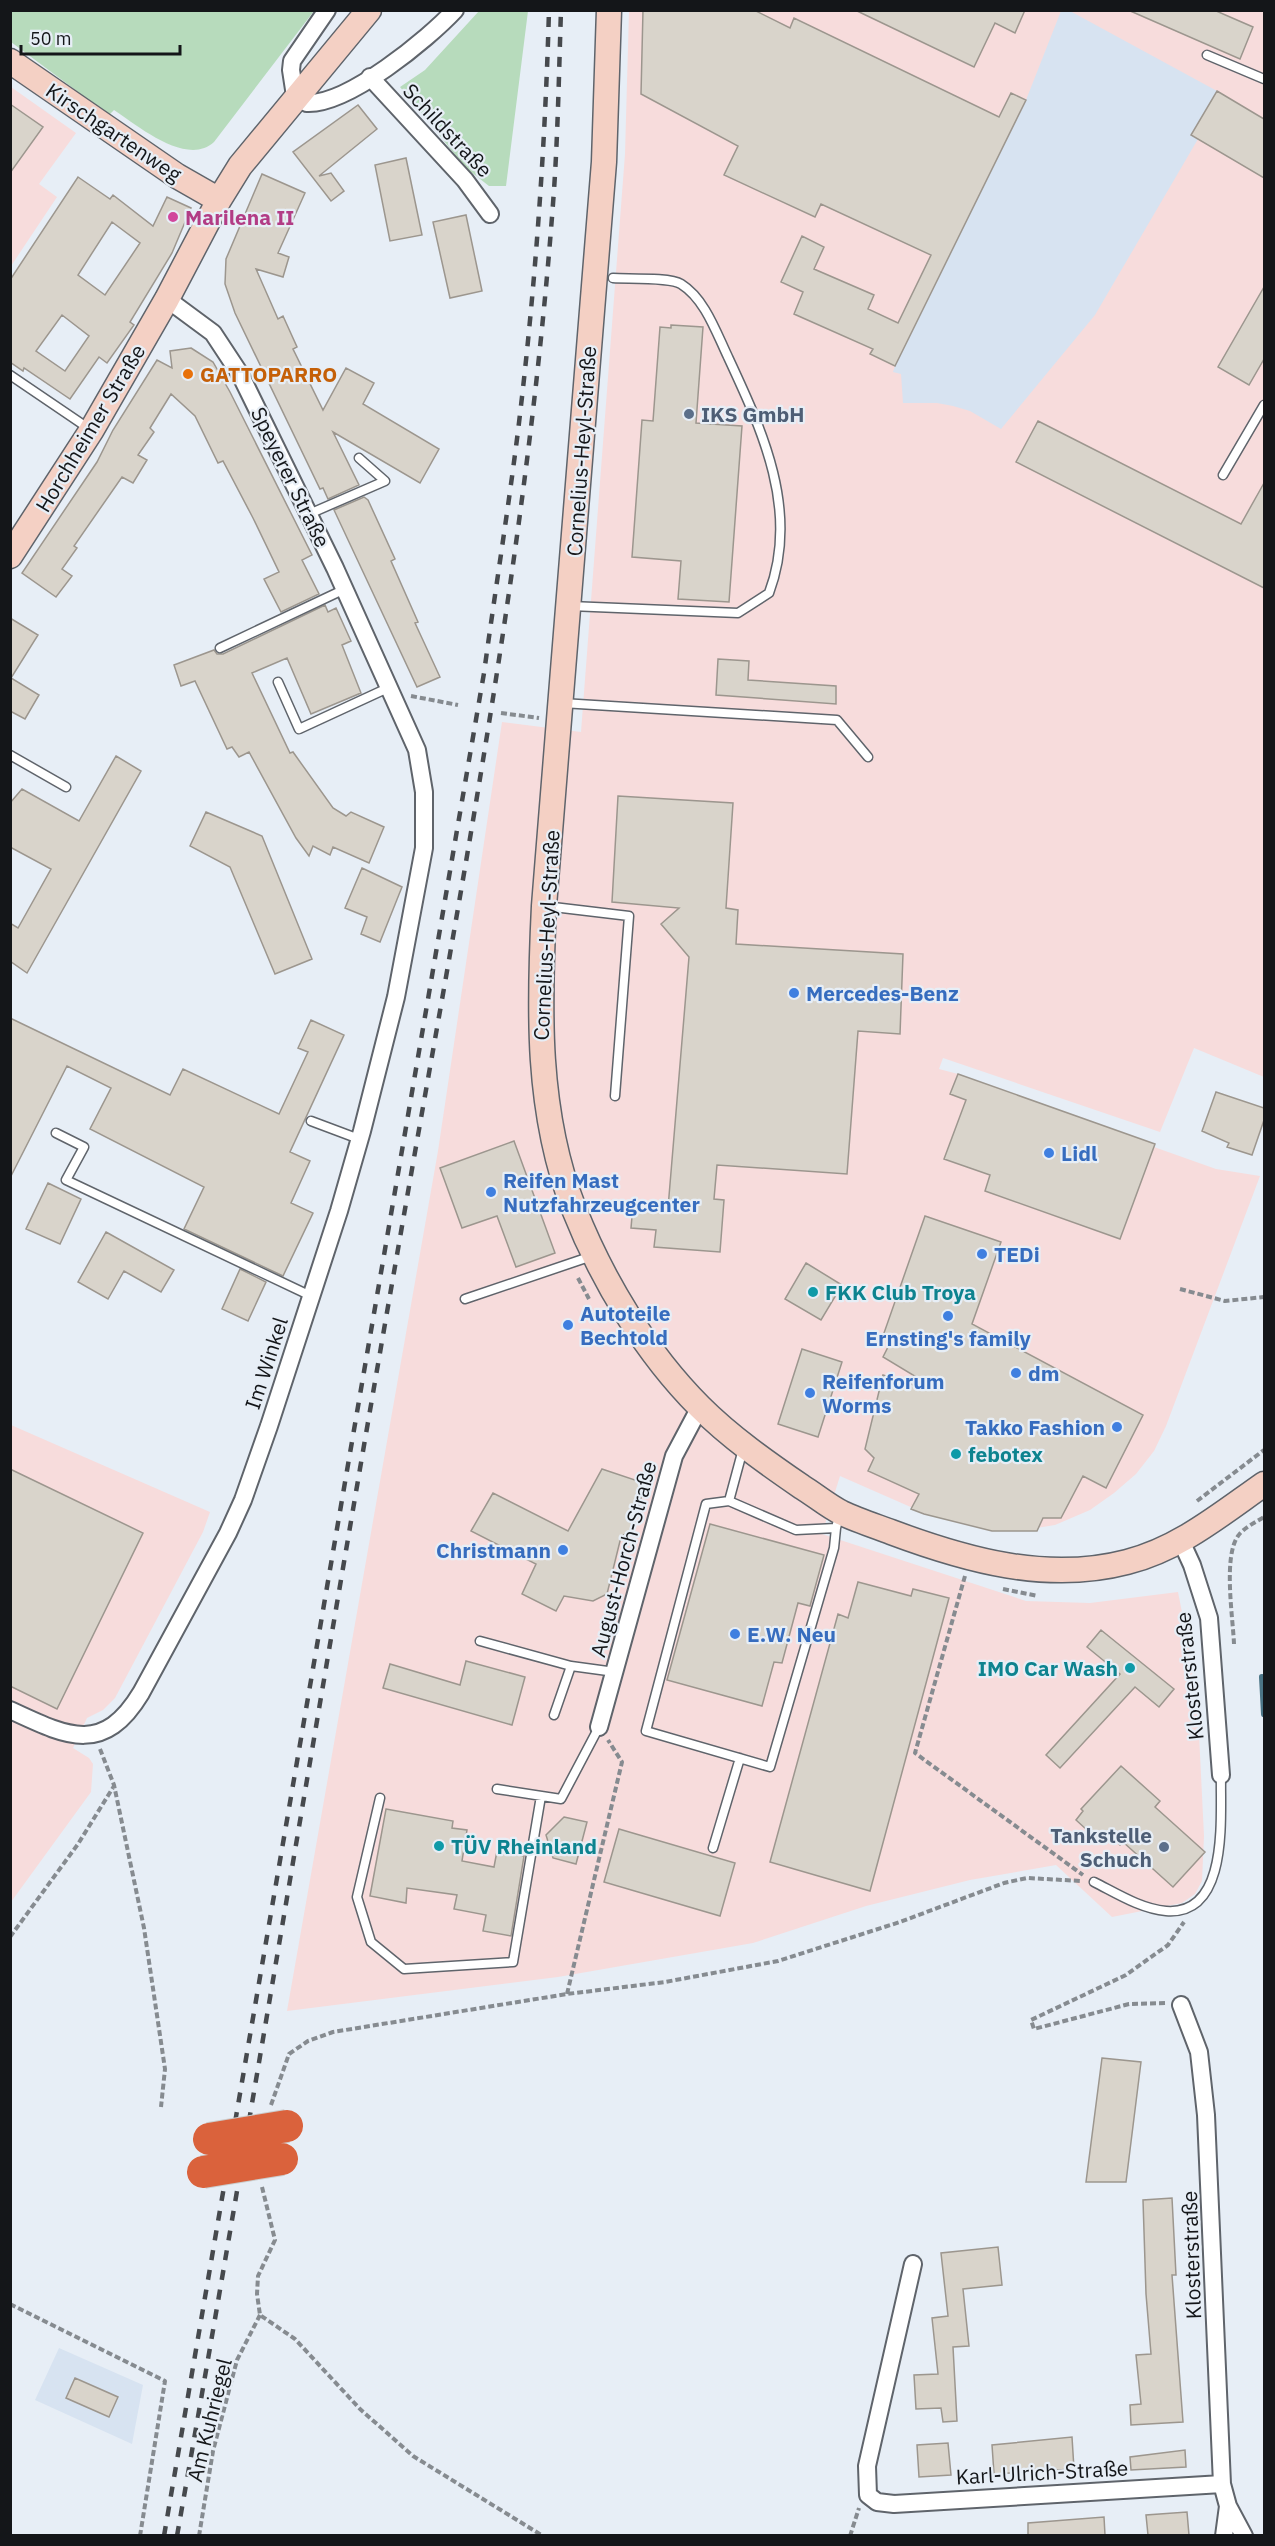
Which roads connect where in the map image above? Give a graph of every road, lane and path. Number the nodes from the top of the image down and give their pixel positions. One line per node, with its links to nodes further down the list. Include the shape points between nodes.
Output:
1 (327, 10): 9 (street, via 292,61)
2 (369, 10): 9 (main road)
3 (455, 10): 7 (street, via 421,43)
4 (609, 10): 22 (main road, Cornelius-Heyl-Straße, via 604,162)
5 (1207, 55): 8 (lane)
6 (10, 61): 10 (main road, Kirschgartenweg, via 177,176)
7 (370, 77): 9 (street, via 335,97 312,103); 11 (street, Schildstraße, via 465,180)
8 (1264, 79)
9 (295, 96): 10 (main road, via 240,166)
10 (219, 200): 13 (main road)
11 (490, 214)
12 (613, 278): 22 (lane, via 679,282 696,297 712,324 767,444 776,475 780,514 777,562 769,593 738,613)
13 (167, 299): 16 (main road, Horchheimer Straße); 19 (street, Speyerer Straße, via 200,322 223,346)
14 (10, 375): 16 (lane)
15 (1264, 405): 18 (lane)
16 (91, 431): 20 (main road, Horchheimer Straße)
17 (359, 458): 19 (lane, via 385,481)
18 (1223, 475)
19 (309, 514): 21 (street, Speyerer Straße)
20 (10, 556)
21 (345, 589): 23 (lane); 25 (street, Speyerer Straße)
22 (569, 606): 27 (main road, Cornelius-Heyl-Straße)
23 (220, 648)
24 (278, 682): 25 (lane, via 299,729)
25 (390, 686): 34 (street, Speyerer Straße, via 417,750 424,792)
26 (428, 699): 28 (path)
27 (562, 703): 32 (lane, via 837,720); 35 (main road, Cornelius-Heyl-Straße)
28 (458, 705)
29 (501, 713): 30 (path)
30 (523, 716)
31 (10, 755): 33 (lane)
32 (868, 757)
33 (66, 787)
34 (419, 879): 39 (street, Im Winkel, via 393,1007)
35 (544, 906): 36 (lane, via 629,915); 40 (main road, Cornelius-Heyl-Straße, via 542,1058 562,1172)
36 (615, 1096)
37 (311, 1121): 39 (lane)
38 (56, 1133): 42 (lane, via 84,1147 66,1180)
39 (359, 1139): 42 (street, Im Winkel)
40 (595, 1255): 44 (lane); 45 (main road, Cornelius-Heyl-Straße, via 643,1335)
41 (1180, 1288): 43 (path, via 1225,1300)
42 (311, 1296): 62 (street, Im Winkel, via 269,1426 228,1533 128,1714 109,1730)
43 (1264, 1297)
44 (465, 1299)
45 (700, 1407): 46 (main road, Cornelius-Heyl-Straße); 58 (street, August-Horch-Straße, via 674,1456)
46 (745, 1445): 49 (lane); 52 (main road, Cornelius-Heyl-Straße)
47 (1264, 1450): 50 (path)
48 (1264, 1484): 53 (main road, Cornelius-Heyl-Straße)
49 (729, 1501): 52 (lane, via 796,1530); 63 (lane, via 706,1504 646,1731)
50 (1194, 1503)
51 (1264, 1517): 56 (path, via 1239,1533 1234,1542 1230,1566)
52 (838, 1520): 54 (main road, Cornelius-Heyl-Straße); 63 (lane, via 834,1548 770,1767)
53 (1181, 1541): 54 (main road, Cornelius-Heyl-Straße, via 1126,1562 1071,1570 1016,1567); 64 (street, Klosterstraße, via 1209,1618)
54 (970, 1558): 70 (path, via 915,1753)
55 (480, 1641): 57 (lane)
56 (1234, 1644)
57 (571, 1666): 58 (lane); 60 (lane)
58 (616, 1672): 61 (street, August-Horch-Straße)
59 (10, 1710): 62 (street, via 59,1732)
60 (554, 1715)
61 (599, 1727): 67 (lane, via 561,1799); 73 (path, via 622,1762)
62 (94, 1734): 65 (path)
63 (740, 1758): 69 (lane)
64 (1221, 1774): 71 (lane, via 1216,1864 1211,1882)
65 (114, 1785): 72 (path, via 78,1844); 75 (path, via 144,1928 165,2068)
66 (497, 1789): 67 (lane)
67 (541, 1796): 68 (lane, via 513,1962 404,1969 371,1942 357,1897)
68 (380, 1798)
69 (713, 1848)
70 (1094, 1882): 71 (lane, via 1147,1907 1165,1911 1184,1910); 73 (path, via 1015,1880 778,1961)
71 (1197, 1904): 74 (path, via 1168,1945 1154,1957 1126,1975 1031,2020 1034,2029 1129,2004 1159,2002)
72 (10, 1937)
73 (567, 1995): 76 (path, via 333,2032 308,2041 289,2054 271,2098)
74 (1180, 2006): 83 (street, Klosterstraße, via 1199,2052 1206,2115)
75 (161, 2107)
76 (279, 2118): 77 (highway, bridge)
77 (209, 2139)
78 (272, 2169): 79 (highway, bridge); 82 (path, via 261,2192 275,2240 258,2276)
79 (203, 2172)
80 (913, 2264): 84 (street, via 867,2466)
81 (10, 2304): 86 (path, via 165,2381)
82 (260, 2315): 87 (path, Am Kuhriegel, via 237,2360 213,2451); 88 (path, via 295,2339 360,2409 413,2456)
83 (1221, 2484): 84 (street, Karl-Ulrich-Straße, via 894,2504 877,2502); 85 (street, Klosterstraße)
84 (868, 2495): 89 (path)
85 (1228, 2506): 90 (street, Klosterstraße); 91 (street, Klosterstraße)
86 (140, 2535)
87 (199, 2535)
88 (543, 2535)
89 (850, 2535)
90 (1224, 2535)
91 (1244, 2535)

